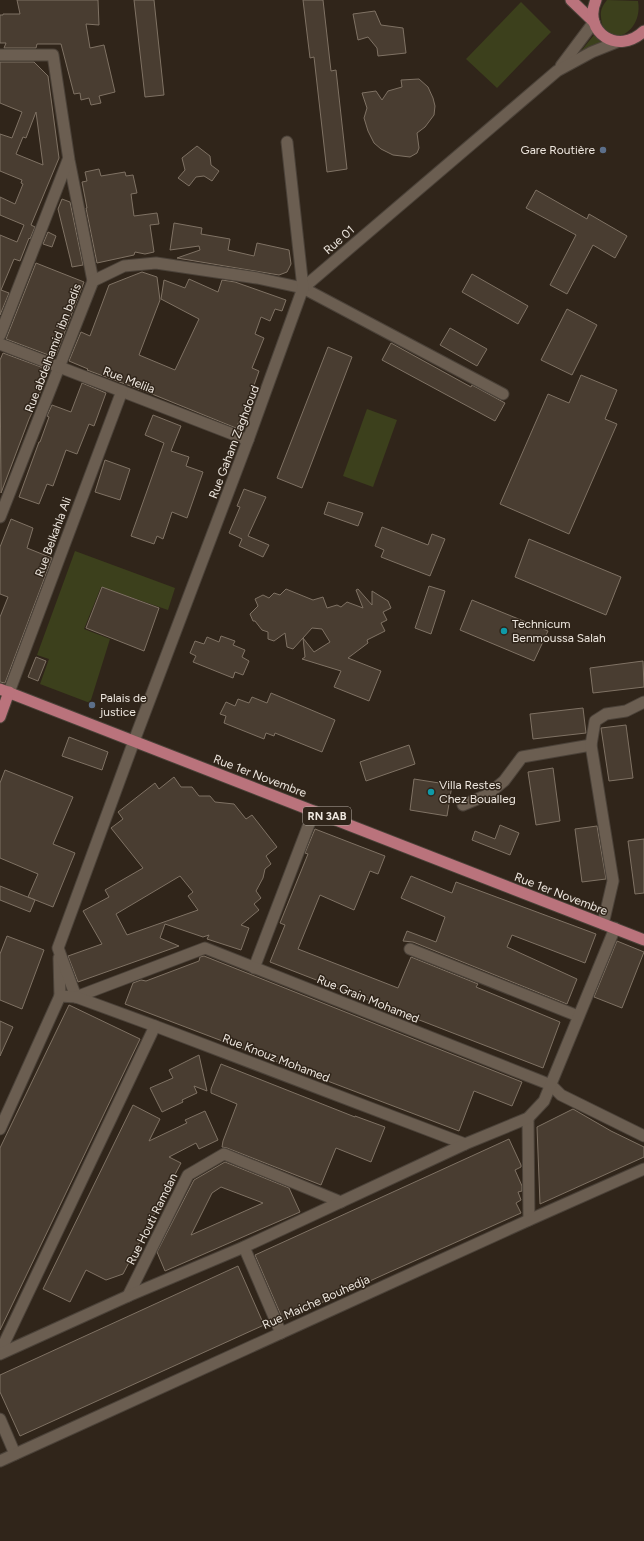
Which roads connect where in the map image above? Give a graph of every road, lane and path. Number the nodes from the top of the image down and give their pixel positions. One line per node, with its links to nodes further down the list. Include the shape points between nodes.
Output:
1 (571, 0): 3 (main road)
2 (596, 0): 3 (main road)
3 (594, 22): 5 (main road, via 605,37); 8 (street)
4 (644, 31): 5 (main road, via 632,40)
5 (617, 42): 6 (main road); 8 (street)
6 (644, 44)
7 (0, 55): 10 (street, Rue abdelhamid ibn badis, via 53,56)
8 (557, 71): 12 (street, Rue 01)
9 (287, 142): 12 (street, Rue Gaham Zaghdoud)
10 (68, 160): 11 (street, Rue abdelhamid ibn badis); 13 (street)
11 (93, 281): 12 (street, via 124,266 156,263); 15 (street, Rue abdelhamid ibn badis)
12 (303, 288): 17 (street); 18 (street, Rue Gaham Zaghdoud)
13 (0, 335)
14 (0, 344): 15 (street, Rue Melila)
15 (59, 367): 16 (street, Rue Melila); 19 (street, Rue abdelhamid ibn badis)
16 (122, 391): 18 (street, Rue Melila); 20 (street, Rue Belkahla Ali)
17 (503, 394)
18 (248, 440): 23 (street, Rue Gaham Zaghdoud)
19 (0, 517)
20 (5, 690): 22 (main road); 23 (main road, Rue 1er Novembre / RN 3AB)
21 (644, 702): 24 (street, via 626,711 606,714 595,721)
22 (0, 717)
23 (134, 741): 26 (main road, Rue 1er Novembre / RN 3AB); 30 (street, Rue Gaham Zaghdoud)
24 (591, 745): 25 (street, via 522,757 504,782 487,796); 27 (street, via 614,881)
25 (463, 805)
26 (314, 811): 27 (main road, Rue 1er Novembre / RN 3AB); 32 (street)
27 (603, 924): 28 (main road, Rue 1er Novembre / RN 3AB)
28 (615, 928): 29 (main road, Rue 1er Novembre / RN 3AB); 35 (street)
29 (644, 940)
30 (58, 948): 33 (street); 34 (street)
31 (410, 949): 35 (street)
32 (254, 968): 34 (street, Rue Grain Mohamed, via 205,948); 37 (street, Rue Grain Mohamed)
33 (60, 996): 34 (street); 39 (street)
34 (76, 997): 36 (street, Rue Knouz Mohamed)
35 (578, 1016): 37 (street)
36 (155, 1026): 41 (street, Rue Knouz Mohamed); 48 (street)
37 (551, 1085): 38 (street, via 544,1101); 40 (street, Rue Grain Mohamed, via 561,1094)
38 (528, 1118): 41 (street); 44 (street)
39 (0, 1129)
40 (644, 1136)
41 (465, 1144): 43 (street)
42 (644, 1170): 44 (street, Rue Maiche Bouhedja)
43 (341, 1202): 45 (street); 46 (street, Rue Houti Ramdan, via 224,1154 188,1175)
44 (529, 1220): 47 (street, Rue Maiche Bouhedja)
45 (244, 1247): 46 (street); 47 (street)
46 (128, 1296): 48 (street)
47 (281, 1332): 50 (street, Rue Maiche Bouhedja)
48 (0, 1353)
49 (0, 1419): 50 (street)
50 (15, 1454): 51 (street, Rue Maiche Bouhedja)
51 (0, 1461)

